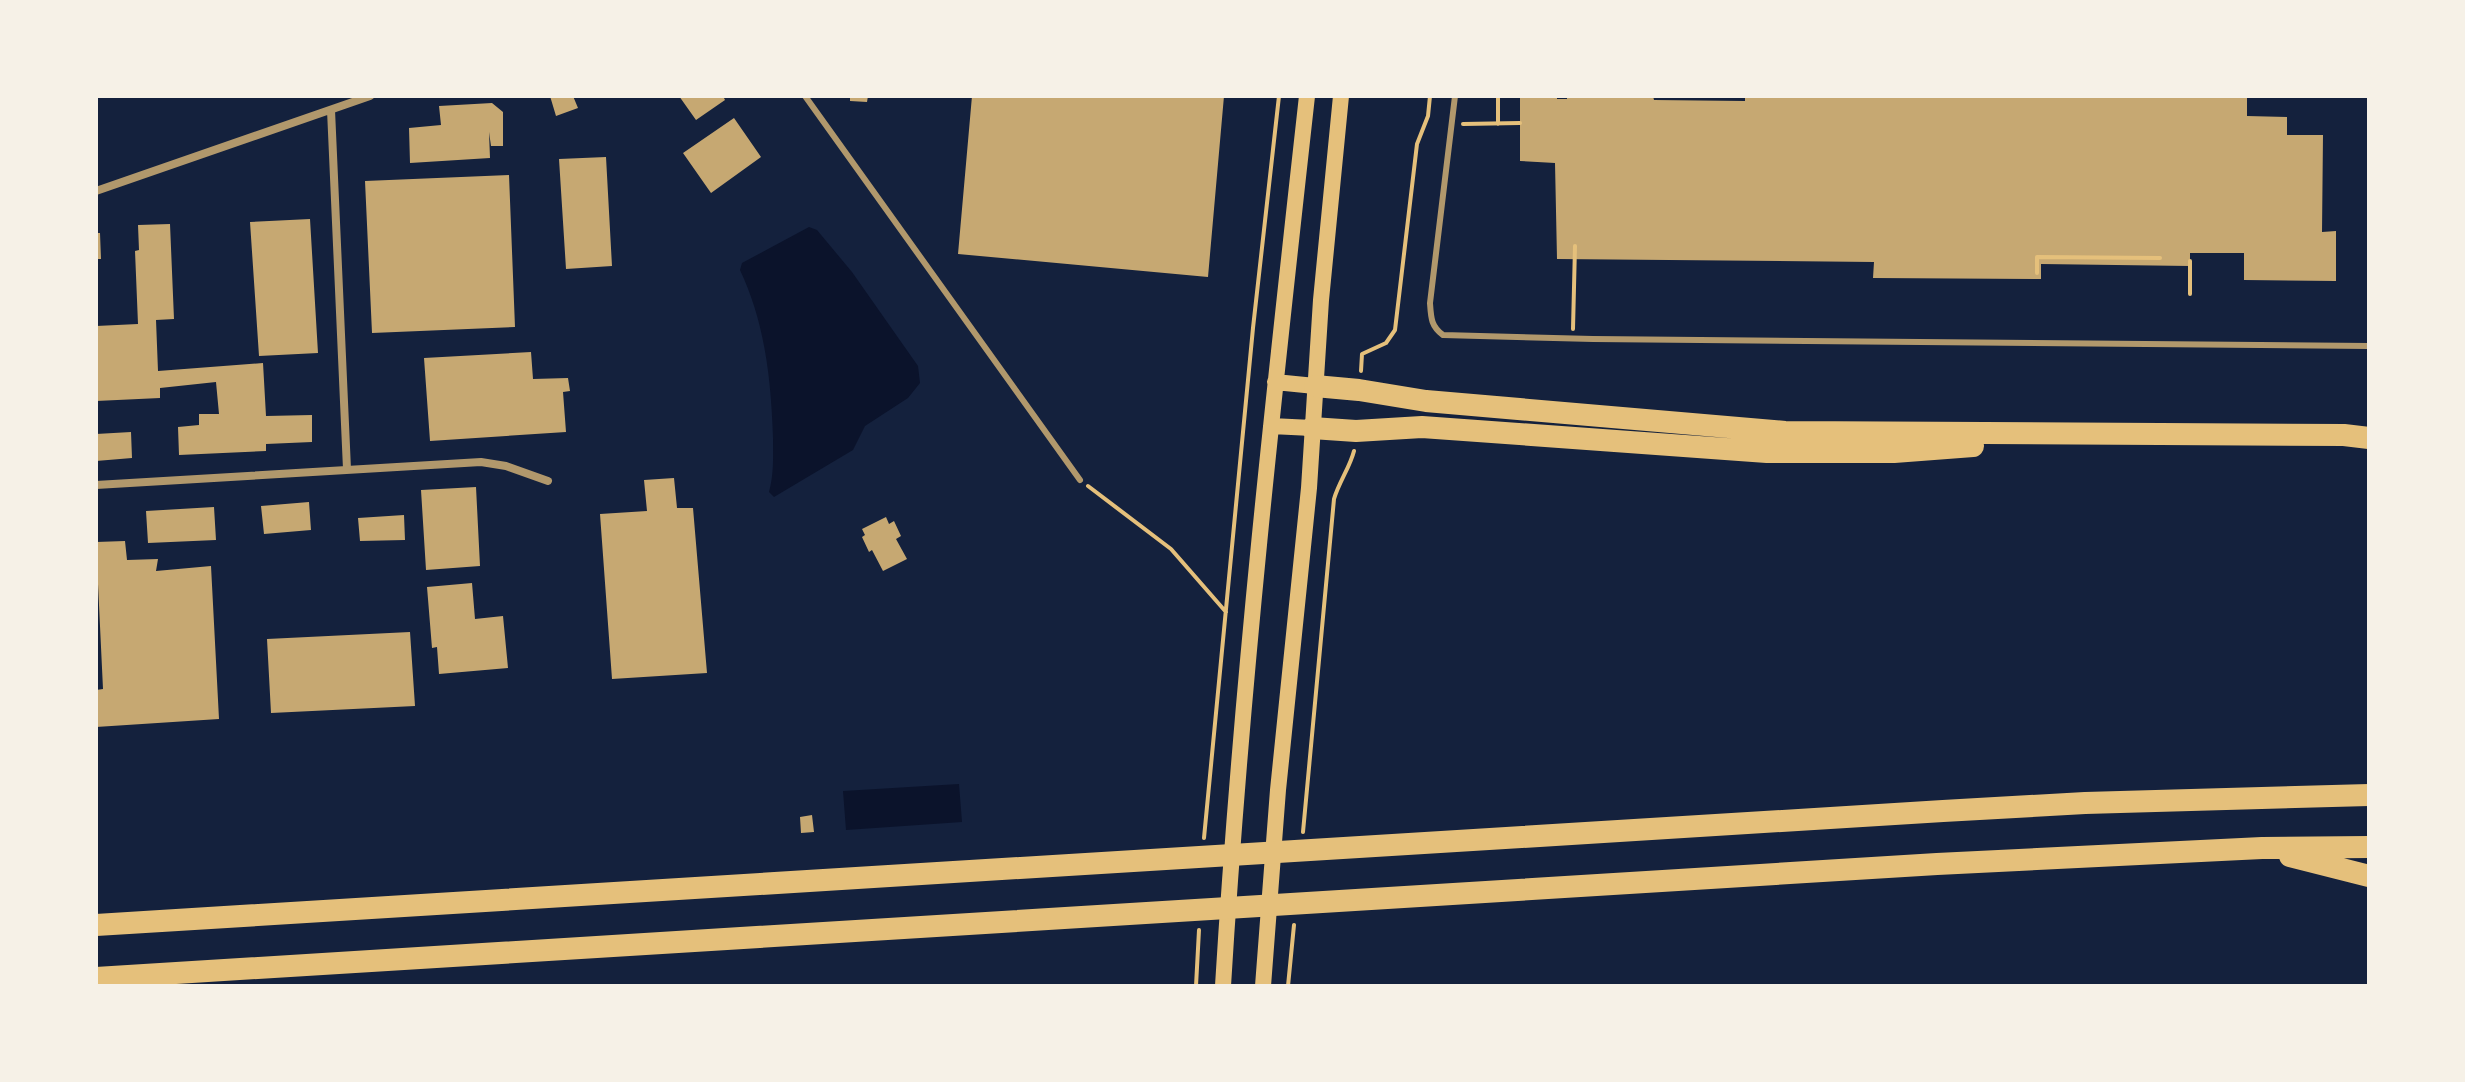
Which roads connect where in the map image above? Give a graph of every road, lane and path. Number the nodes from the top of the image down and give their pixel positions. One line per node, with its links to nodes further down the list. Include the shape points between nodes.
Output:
1 (370, 96): 9 (street)
2 (805, 96): 31 (lane)
3 (1279, 96): 34 (path)
4 (1307, 96): 23 (main road)
5 (1341, 96): 24 (main road)
6 (1430, 96): 13 (path)
7 (1455, 96): 11 (lane)
8 (1498, 96): 12 (path)
9 (331, 110): 14 (street); 30 (street)
10 (1520, 123): 12 (path)
11 (1451, 124): 12 (path); 13 (path); 20 (lane, via 1430,303 1435,329 1454,336)
12 (1498, 124)
13 (1425, 125): 22 (path, via 1417,144 1395,330 1386,343)
14 (96, 191)
15 (1575, 246): 20 (path)
16 (2160, 258): 18 (path, via 2037,257 2037,273)
17 (2190, 261): 19 (path)
18 (2030, 269)
19 (2190, 294)
20 (1573, 339): 21 (lane)
21 (2369, 346)
22 (1362, 354)
23 (1275, 382): 24 (main road); 25 (main road)
24 (1315, 386): 26 (main road); 27 (highway, via 1426,401 1785,432)
25 (1271, 426): 26 (main road); 46 (main road)
26 (1312, 428): 27 (highway, via 1422,427 1767,452 1894,452); 47 (main road)
27 (2115, 434): 28 (highway)
28 (2369, 438)
29 (1354, 455): 36 (path, via 1334,499)
30 (347, 469): 32 (street, via 481,462); 33 (street)
31 (1080, 480): 34 (path, via 1171,549)
32 (548, 481)
33 (96, 485)
34 (1226, 612): 39 (path)
35 (2362, 793): 42 (highway, via 2085,803)
36 (1301, 846)
37 (2369, 847): 38 (highway)
38 (2262, 848): 40 (highway); 44 (highway)
39 (1203, 850)
40 (2369, 876)
41 (1199, 924): 45 (path)
42 (96, 925)
43 (1294, 925): 48 (path)
44 (96, 978)
45 (1196, 986)
46 (1223, 986)
47 (1263, 986)
48 (1288, 986)

